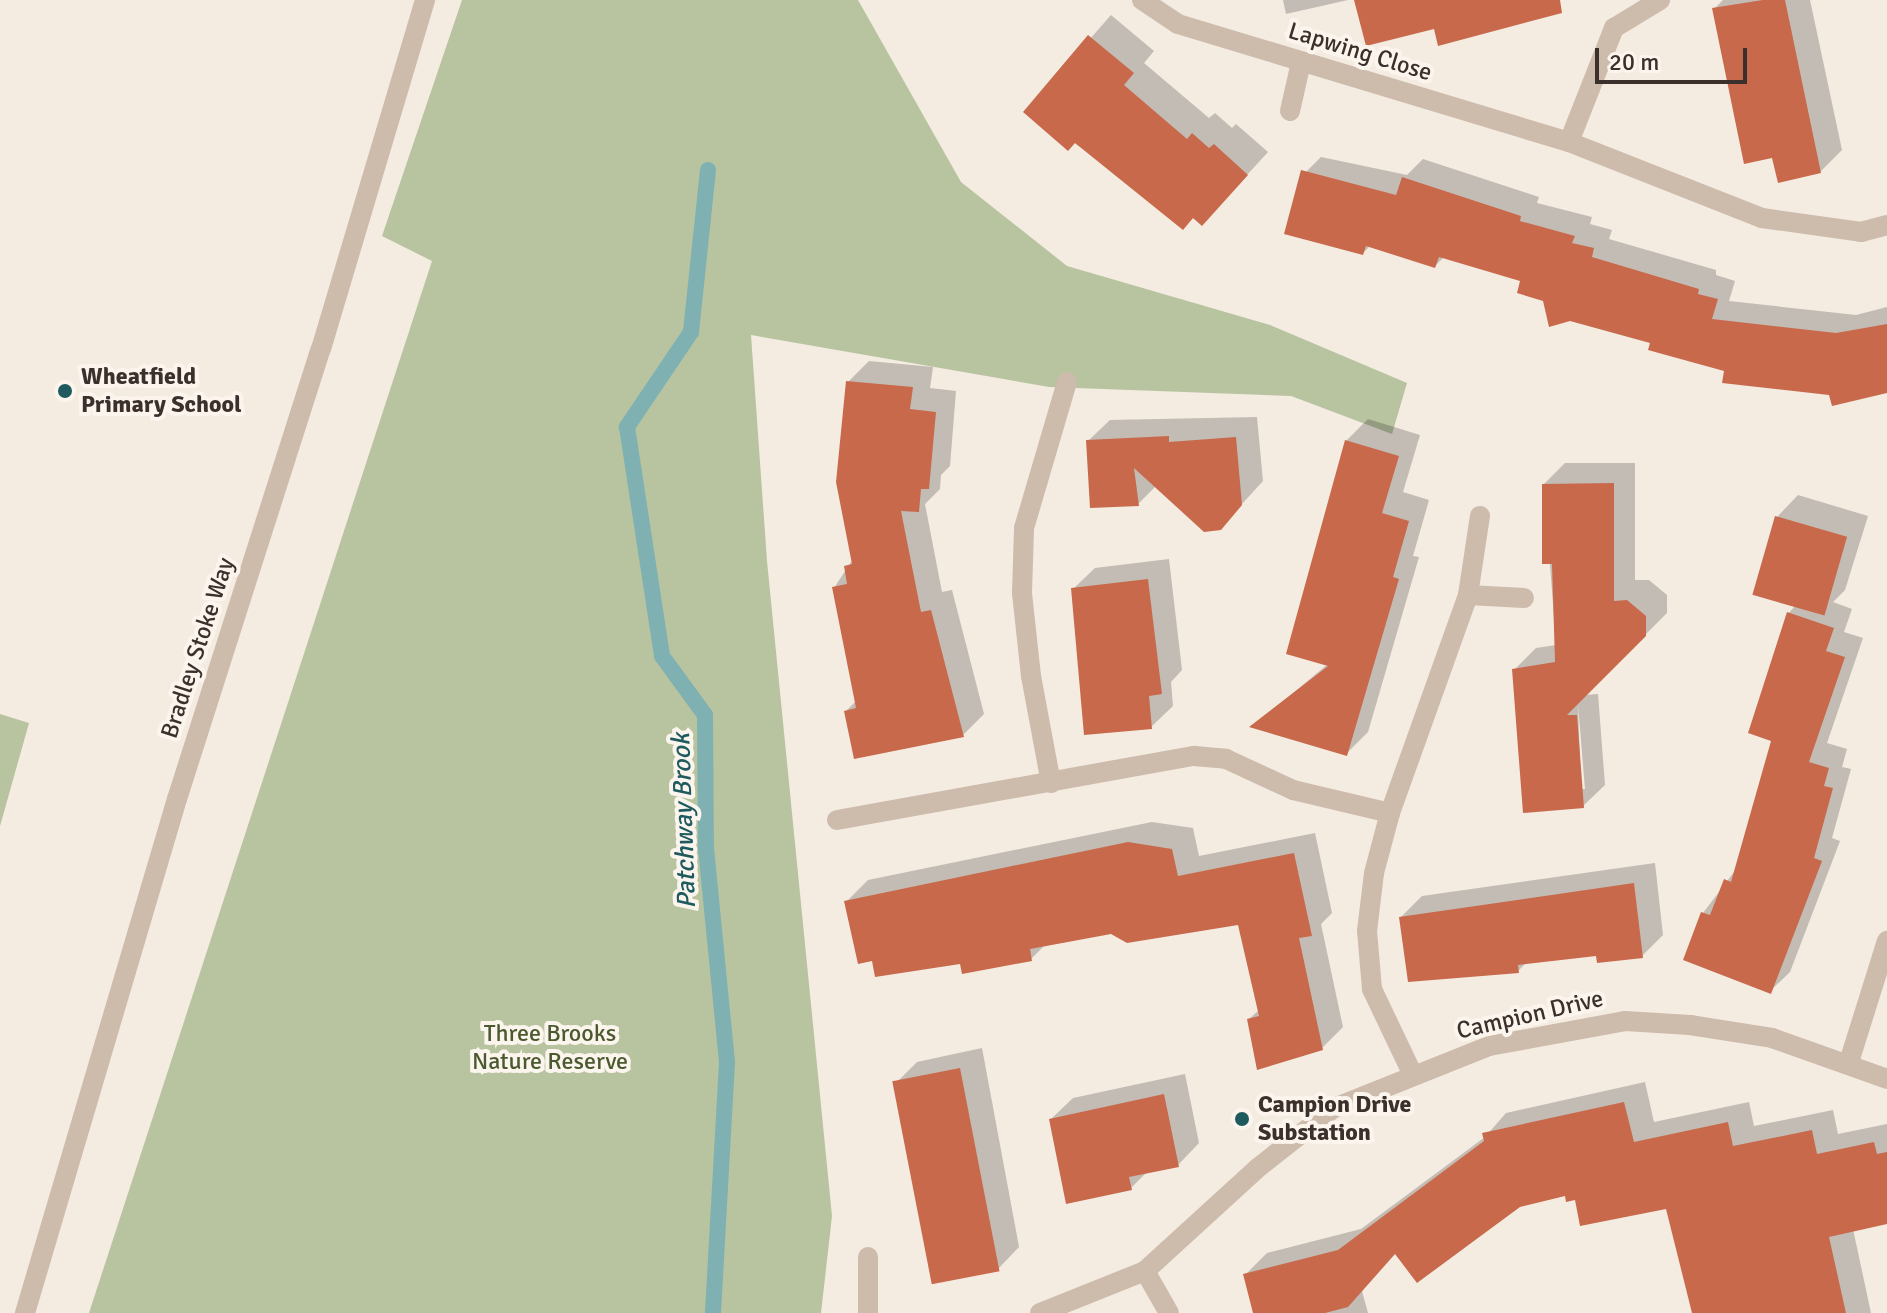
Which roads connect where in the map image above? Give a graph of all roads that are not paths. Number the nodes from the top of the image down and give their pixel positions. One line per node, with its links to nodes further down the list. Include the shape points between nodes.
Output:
1 (425, 0): 21 (street, Bradley Stoke Way, via 321,349 177,799)
2 (1142, 0): 4 (street, Lapwing Close, via 1178,24)
3 (1660, 0): 6 (street, via 1614,28)
4 (1301, 62): 5 (street); 6 (street, Lapwing Close)
5 (1290, 111)
6 (1569, 142): 7 (street, Lapwing Close, via 1762,218 1861,232)
7 (1887, 225)
8 (1067, 382): 12 (street, via 1024,528 1028,648)
9 (1480, 516): 10 (street)
10 (1468, 595): 11 (street); 13 (street)
11 (1524, 598)
12 (1051, 783): 13 (street, via 1194,756 1226,759 1293,790); 14 (street)
13 (1390, 813): 17 (street, via 1374,873 1367,931 1372,989)
14 (837, 820)
15 (1887, 941): 16 (street)
16 (1849, 1062): 17 (street, Campion Drive, via 1772,1038 1625,1021 1489,1046); 18 (street, Campion Drive)
17 (1412, 1073): 20 (street, Campion Drive, via 1334,1108 1259,1167)
18 (1887, 1079)
19 (868, 1257): 22 (street)
20 (1145, 1271): 23 (street, Campion Drive); 24 (street)
21 (25, 1313)
22 (868, 1313)
23 (1040, 1313)
24 (1169, 1313)

